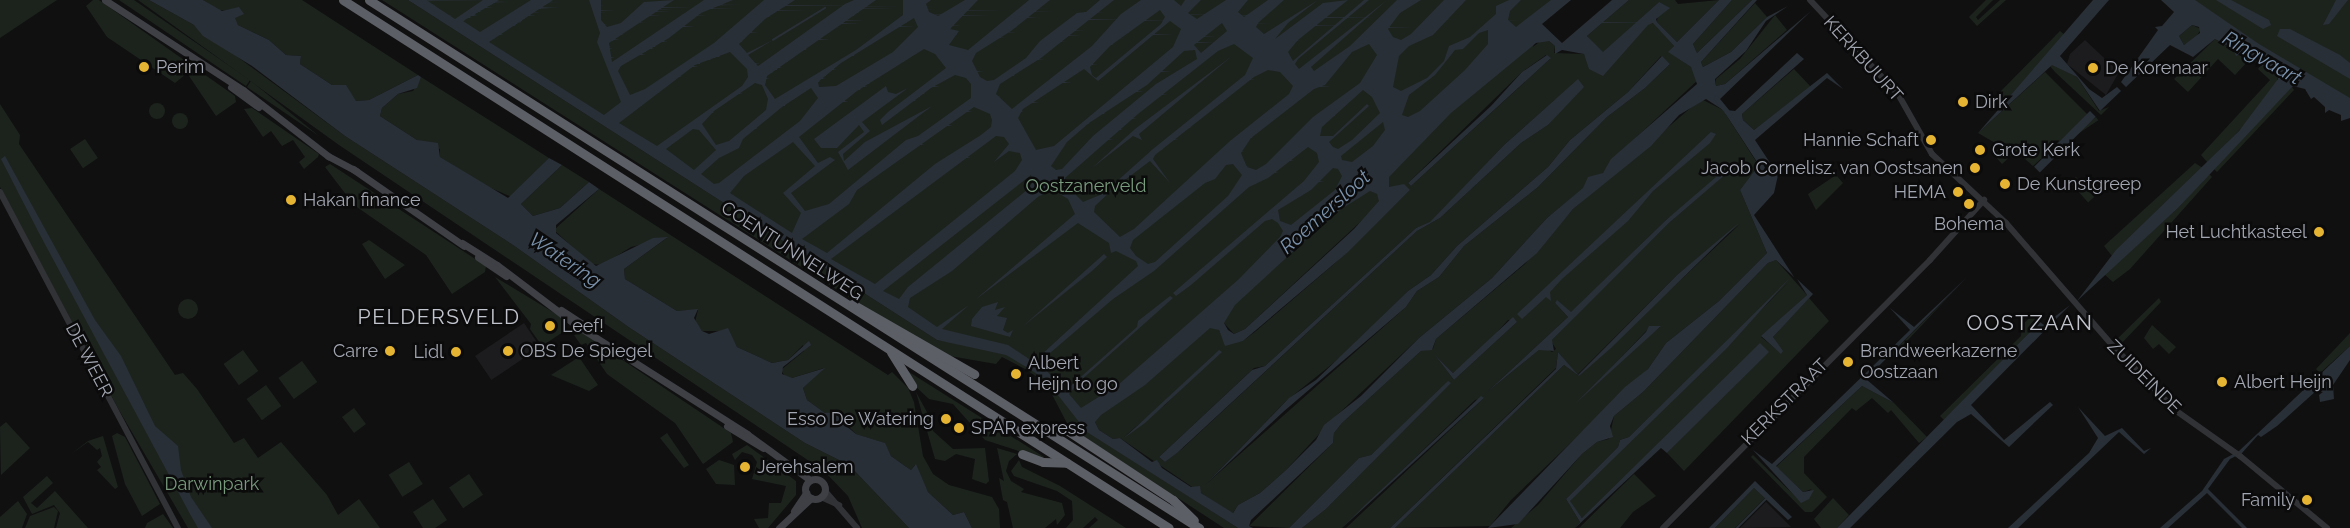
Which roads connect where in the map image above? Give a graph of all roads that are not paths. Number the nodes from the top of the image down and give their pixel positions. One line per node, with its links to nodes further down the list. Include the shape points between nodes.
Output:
1 (105, 0): 14 (main road, via 716,416 743,439 782,459)
2 (343, 0): 8 (highway, COENTUNNELWEG)
3 (369, 0): 7 (highway, COENTUNNELWEG)
4 (1810, 0): 6 (street, KERKBUURT, via 1899,94 1932,154)
5 (0, 192): 17 (street, DE WEER)
6 (1984, 200): 22 (street, KERKSTRAAT, via 1930,260); 23 (street, ZUIDEINDE, via 2175,410 2238,455)
7 (838, 300): 9 (highway, via 864,308); 21 (highway, COENTUNNELWEG)
8 (890, 350): 10 (highway); 13 (highway, COENTUNNELWEG)
9 (974, 374)
10 (912, 386)
11 (1068, 431): 21 (highway, via 1173,500)
12 (1022, 454): 13 (highway, via 1044,462)
13 (1067, 463): 20 (highway, COENTUNNELWEG)
14 (808, 482): 15 (main road, via 822,482); 16 (main road)
15 (823, 494): 16 (main road); 19 (street)
16 (808, 496): 18 (main road)
17 (178, 528)
18 (779, 528)
19 (857, 528)
20 (1168, 528)
21 (1200, 528)
22 (1663, 528)
23 (2327, 528)

